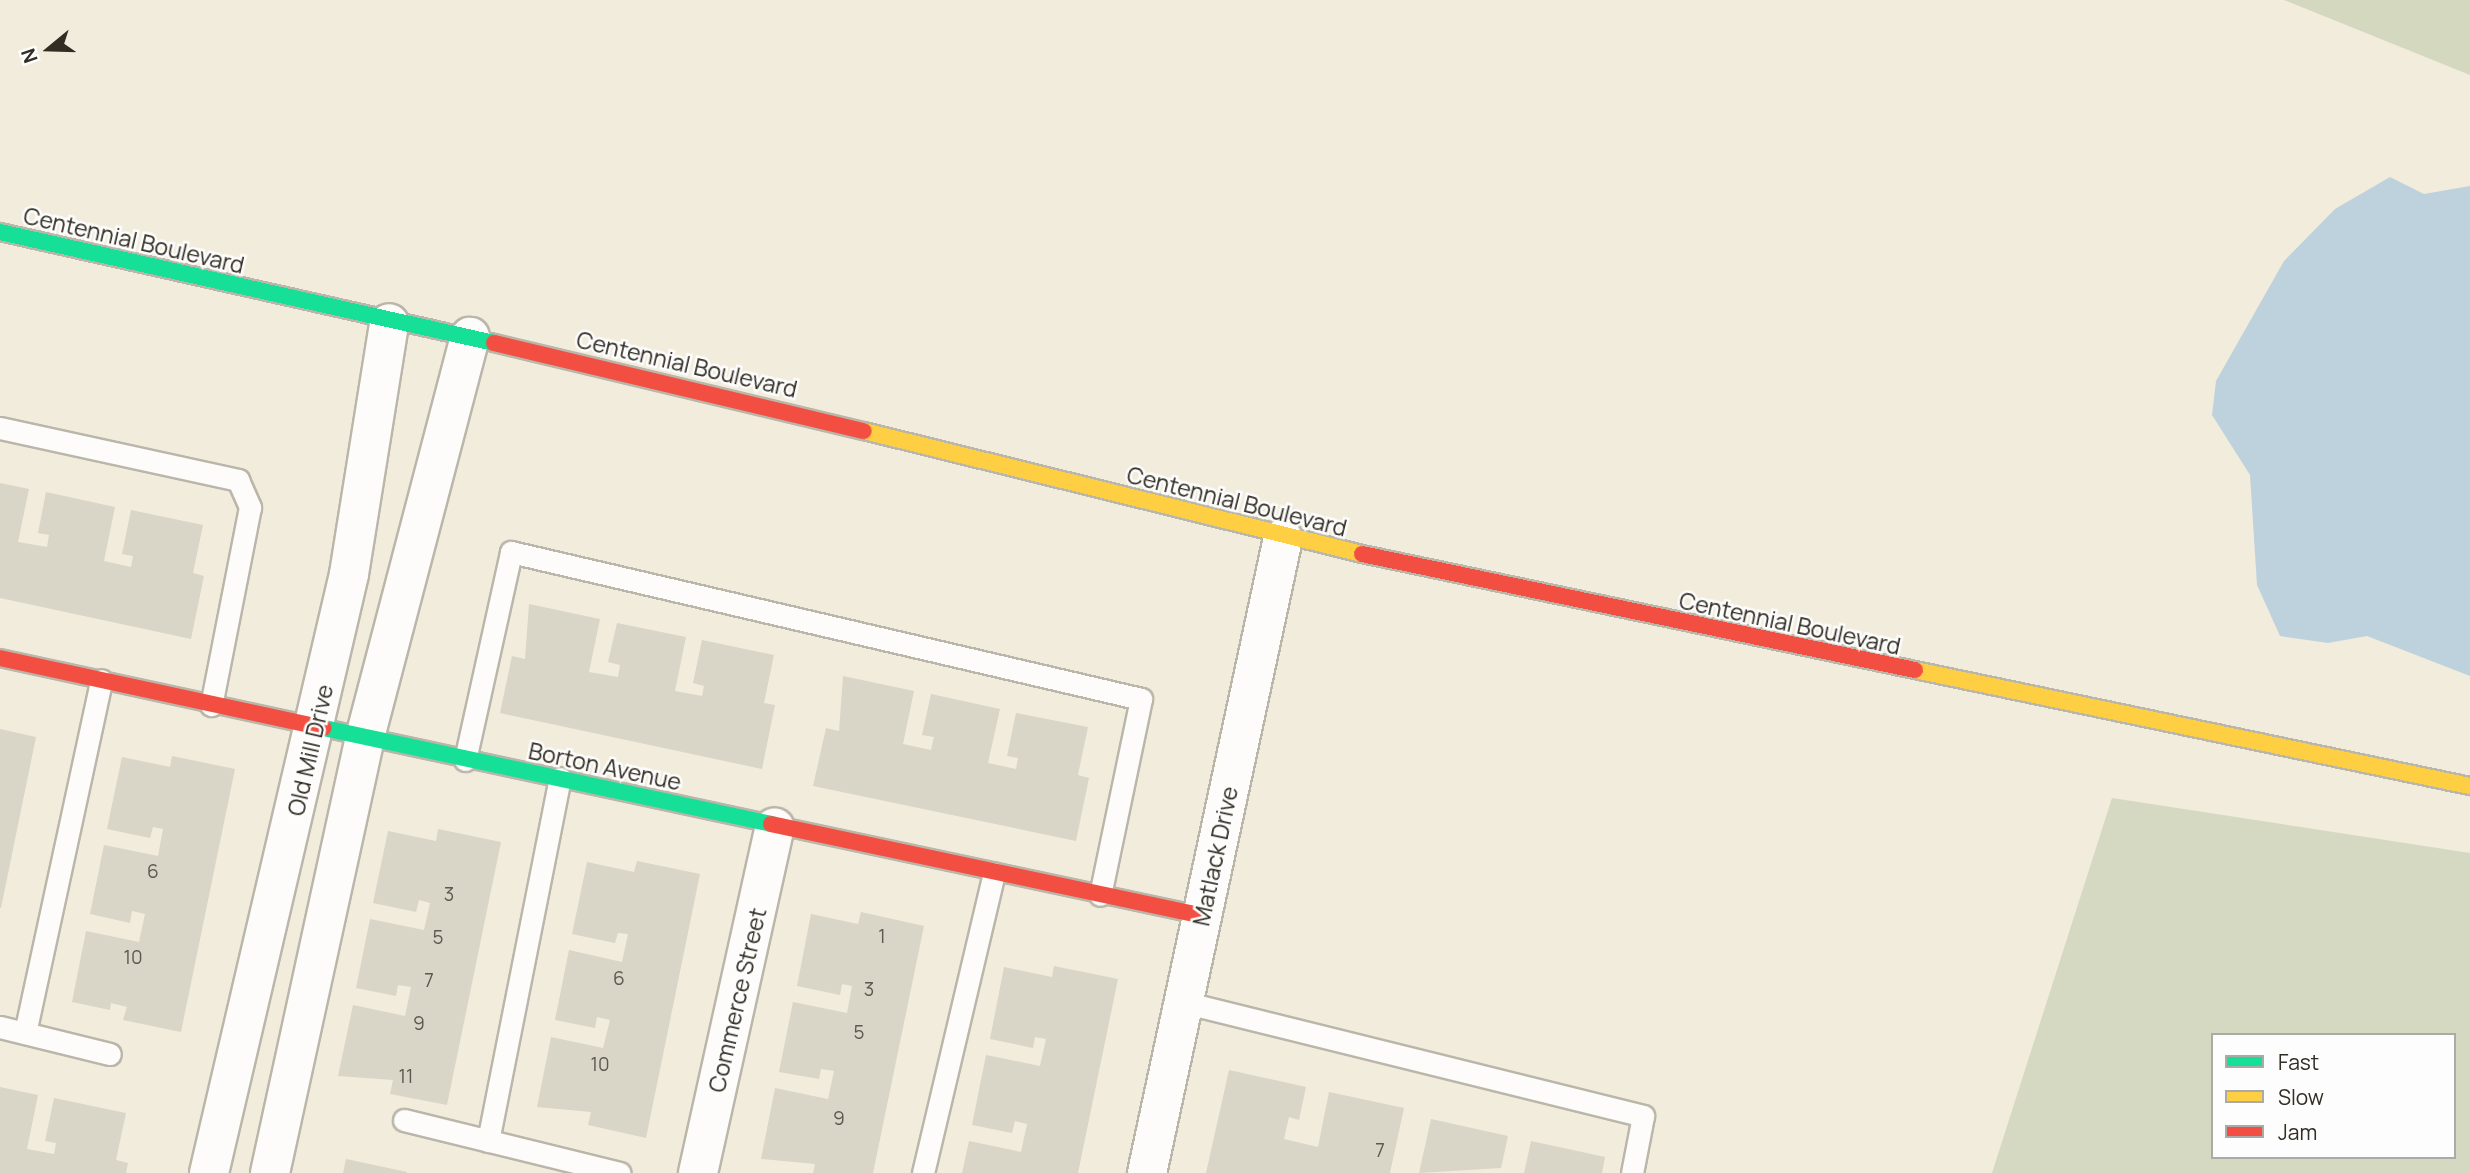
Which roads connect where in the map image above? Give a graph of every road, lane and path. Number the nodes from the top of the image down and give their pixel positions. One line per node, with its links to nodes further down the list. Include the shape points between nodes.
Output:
1 (0, 232): 2 (main road, Centennial Boulevard)
2 (389, 323): 3 (main road, Centennial Boulevard); 9 (street, Old Mill Drive)
3 (470, 337): 5 (main road, Centennial Boulevard, via 737,398); 10 (street)
4 (0, 428): 8 (lane, via 238,480 250,507)
5 (1283, 538): 13 (main road, Centennial Boulevard); 17 (street, Matlack Drive)
6 (0, 658): 7 (main road, Borton Avenue)
7 (101, 680): 8 (main road, Borton Avenue); 20 (lane)
8 (211, 705): 9 (main road, Borton Avenue)
9 (316, 728): 10 (main road, Borton Avenue); 24 (street, Old Mill Drive)
10 (364, 741): 11 (main road, Borton Avenue); 25 (street)
11 (465, 760): 12 (main road, Borton Avenue); 16 (lane, via 511,552 1141,699)
12 (560, 778): 14 (main road, Borton Avenue); 23 (lane)
13 (2470, 786)
14 (775, 827): 15 (main road, Borton Avenue); 27 (street, Commerce Street)
15 (994, 873): 16 (main road, Borton Avenue); 28 (lane)
16 (1100, 895): 17 (main road, Borton Avenue)
17 (1202, 916): 18 (street, Matlack Drive)
18 (1183, 1002): 29 (street, Matlack Drive); 30 (lane, via 1643,1116)
19 (0, 1027): 20 (lane)
20 (25, 1034): 21 (lane)
21 (110, 1054)
22 (404, 1120): 23 (lane)
23 (488, 1141): 26 (lane)
24 (209, 1173)
25 (270, 1173)
26 (620, 1173)
27 (698, 1173)
28 (923, 1173)
29 (1147, 1173)
30 (1632, 1173)

